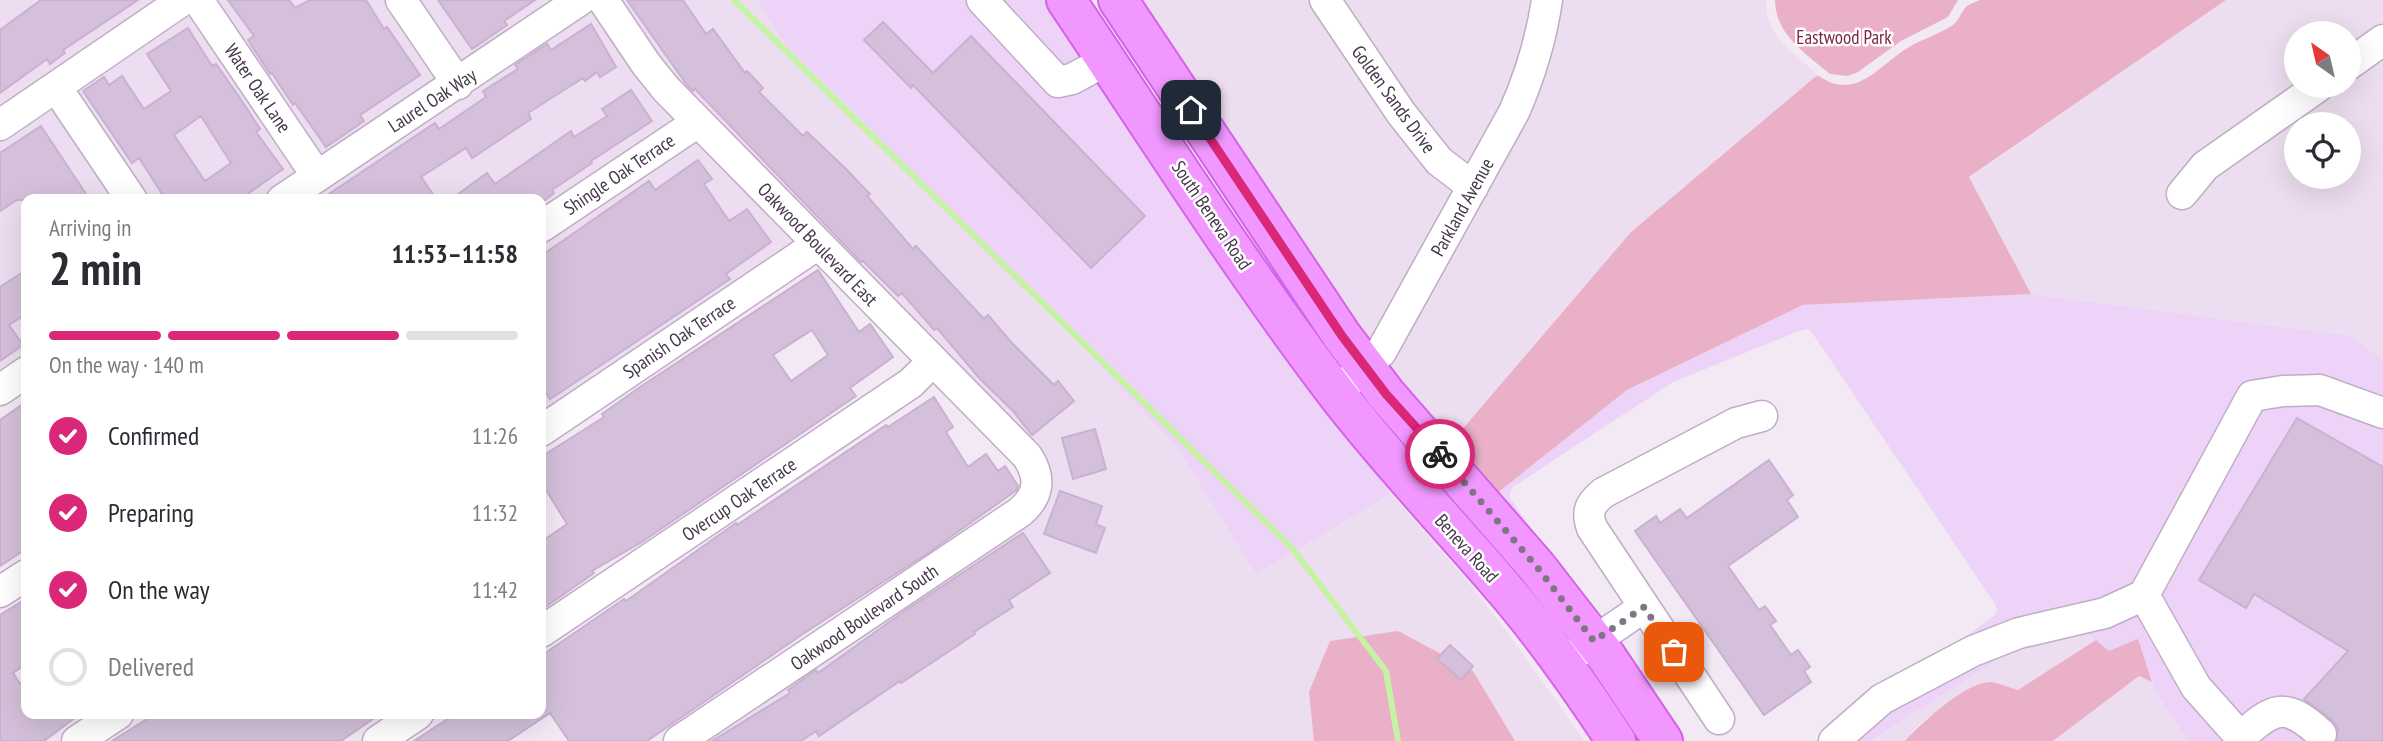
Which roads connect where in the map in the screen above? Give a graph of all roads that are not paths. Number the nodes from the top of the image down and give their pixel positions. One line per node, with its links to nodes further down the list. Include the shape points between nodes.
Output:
1 (183, 0): 15 (street)
2 (198, 0): 19 (street, Water Oak Lane)
3 (401, 0): 14 (street)
4 (580, 0): 14 (street, Laurel Oak Way)
5 (603, 0): 17 (street, Oakwood Boulevard East, via 656,78)
6 (982, 0): 13 (street, via 1058,82)
7 (1066, 0): 13 (main road, South Beneva Road)
8 (1118, 0): 26 (main road, South Beneva Road)
9 (1325, 0): 20 (street, Golden Sands Drive, via 1401,113 1439,161)
10 (1547, 0): 20 (street, Parkland Avenue, via 1529,76)
11 (2383, 40): 12 (street)
12 (2361, 56)
13 (1107, 60): 27 (main road, South Beneva Road)
14 (458, 84): 19 (street, Laurel Oak Way)
15 (56, 87): 18 (street); 21 (street)
16 (2302, 98): 23 (street, via 2205,166)
17 (698, 122): 24 (street, Shingle Oak Terrace); 25 (street, Oakwood Boulevard East)
18 (0, 125)
19 (317, 176): 22 (street, Laurel Oak Way)
20 (1473, 187): 29 (street, Parkland Avenue, via 1381,352)
21 (128, 194)
22 (291, 194)
23 (2182, 194)
24 (546, 224)
25 (818, 244): 28 (street, Oakwood Boulevard East); 35 (street, Spanish Oak Terrace)
26 (1342, 336): 29 (main road, Beneva Road)
27 (1312, 359): 32 (main road, Beneva Road)
28 (933, 361): 36 (street, Oakwood Boulevard East, via 1027,456); 41 (street, Overcup Oak Terrace, via 911,383)
29 (1365, 366): 32 (street, Parkland Avenue); 42 (main road, Beneva Road, via 1537,567)
30 (21, 375): 31 (street)
31 (0, 390)
32 (1337, 393): 43 (main road, Beneva Road)
33 (2383, 413): 39 (street, via 2320,390 2252,396)
34 (1762, 416): 40 (street, via 1735,423 1602,493 1590,506 1592,527)
35 (546, 427)
36 (1037, 483): 51 (street, Oakwood Boulevard South, via 1034,497 1020,512)
37 (21, 578): 38 (street)
38 (0, 592)
39 (2144, 594): 48 (street, via 2196,687); 54 (street, via 2105,613 2019,633 1973,651 1882,699)
40 (1644, 607): 42 (street); 46 (street)
41 (546, 629)
42 (1594, 641): 43 (street); 53 (main road, Beneva Road)
43 (1562, 663): 52 (main road, Beneva Road)
44 (110, 719): 49 (street)
45 (411, 719): 50 (street)
46 (1719, 719)
47 (2321, 734): 48 (street, via 2300,718 2279,712 2263,716)
48 (2242, 739)
49 (77, 741)
50 (378, 741)
51 (679, 741)
52 (1616, 741)
53 (1663, 741)
54 (1834, 741)

